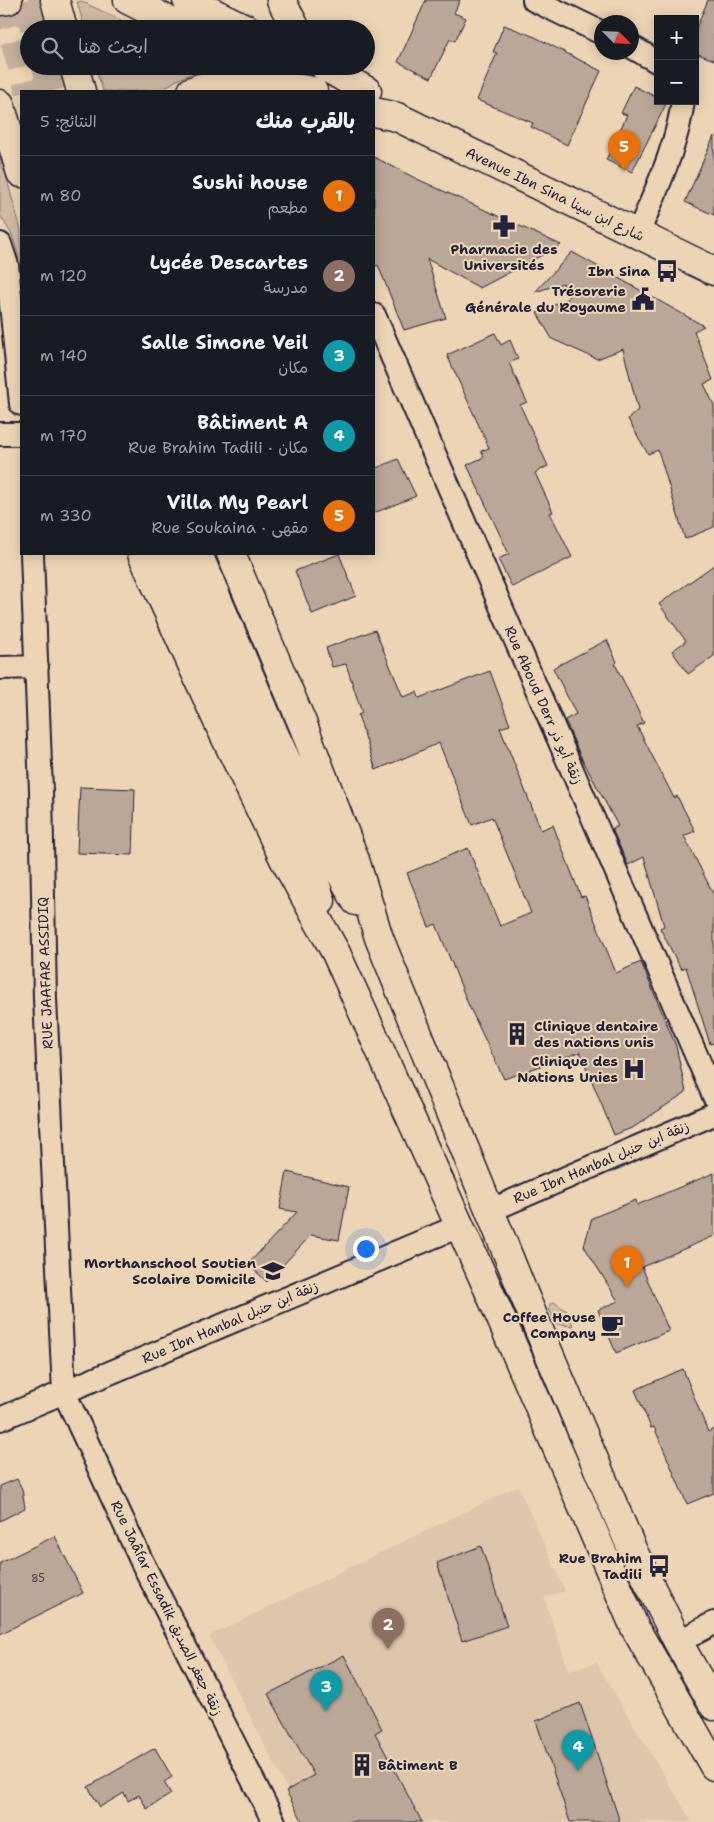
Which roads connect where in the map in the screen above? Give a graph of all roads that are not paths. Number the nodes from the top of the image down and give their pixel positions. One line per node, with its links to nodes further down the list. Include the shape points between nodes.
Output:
1 (8, 0): 7 (main road)
2 (56, 0): 8 (main road)
3 (128, 0): 9 (main road)
4 (187, 0): 10 (main road)
5 (281, 0): 11 (main road)
6 (534, 0): 12 (street)
7 (0, 1)
8 (61, 20)
9 (168, 20)
10 (228, 20)
11 (291, 20)
12 (594, 28)
13 (639, 52): 14 (street)
14 (654, 60)
15 (77, 75): 18 (main road)
16 (284, 75): 21 (main road)
17 (339, 75): 22 (main road)
18 (81, 90)
19 (195, 90): 20 (main road, via 240,80)
20 (306, 90)
21 (316, 90)
22 (365, 90)
23 (375, 99): 26 (main road, Avenue Ibn Sina شارع ابن سينا)
24 (682, 105): 28 (street, via 657,187)
25 (1, 111): 27 (main road)
26 (385, 114): 28 (main road, Avenue Ibn Sina شارع ابن سينا)
27 (20, 170)
28 (638, 234): 30 (main road, Avenue Ibn Sina شارع ابن سينا)
29 (0, 244): 32 (street, via 7,265)
30 (714, 271)
31 (375, 317): 44 (street, Rue Aboud Derr زنقة أبو ذر)
32 (20, 394)
33 (0, 434): 34 (street)
34 (20, 434)
35 (32, 555): 40 (street, RUE JAAFAR ASSIDIQ)
36 (142, 555): 43 (main road, via 284,859)
37 (170, 555): 43 (main road, via 302,845)
38 (198, 555): 42 (main road, via 249,677 325,844)
39 (232, 555): 42 (main road, via 318,763)
40 (37, 667): 41 (street); 48 (street, RUE JAAFAR ASSIDIQ, via 45,999)
41 (0, 668)
42 (379, 938): 46 (main road)
43 (336, 953): 47 (main road)
44 (714, 1096)
45 (714, 1114): 46 (street, Rue Ibn Hanbal زنقة ابن حنبل)
46 (489, 1211): 51 (main road, via 592,1458)
47 (459, 1226): 48 (street, Rue Ibn Hanbal زنقة ابن حنبل); 53 (main road, via 635,1628)
48 (64, 1392): 49 (street, Rue Ibn Hanbal زنقة ابن حنبل); 54 (street, Rue Jaâfar Essadik زنقة جعفر الصديق, via 141,1560)
49 (0, 1419)
50 (714, 1623): 51 (street)
51 (678, 1642): 52 (main road)
52 (714, 1706)
53 (714, 1766)
54 (274, 1822)

